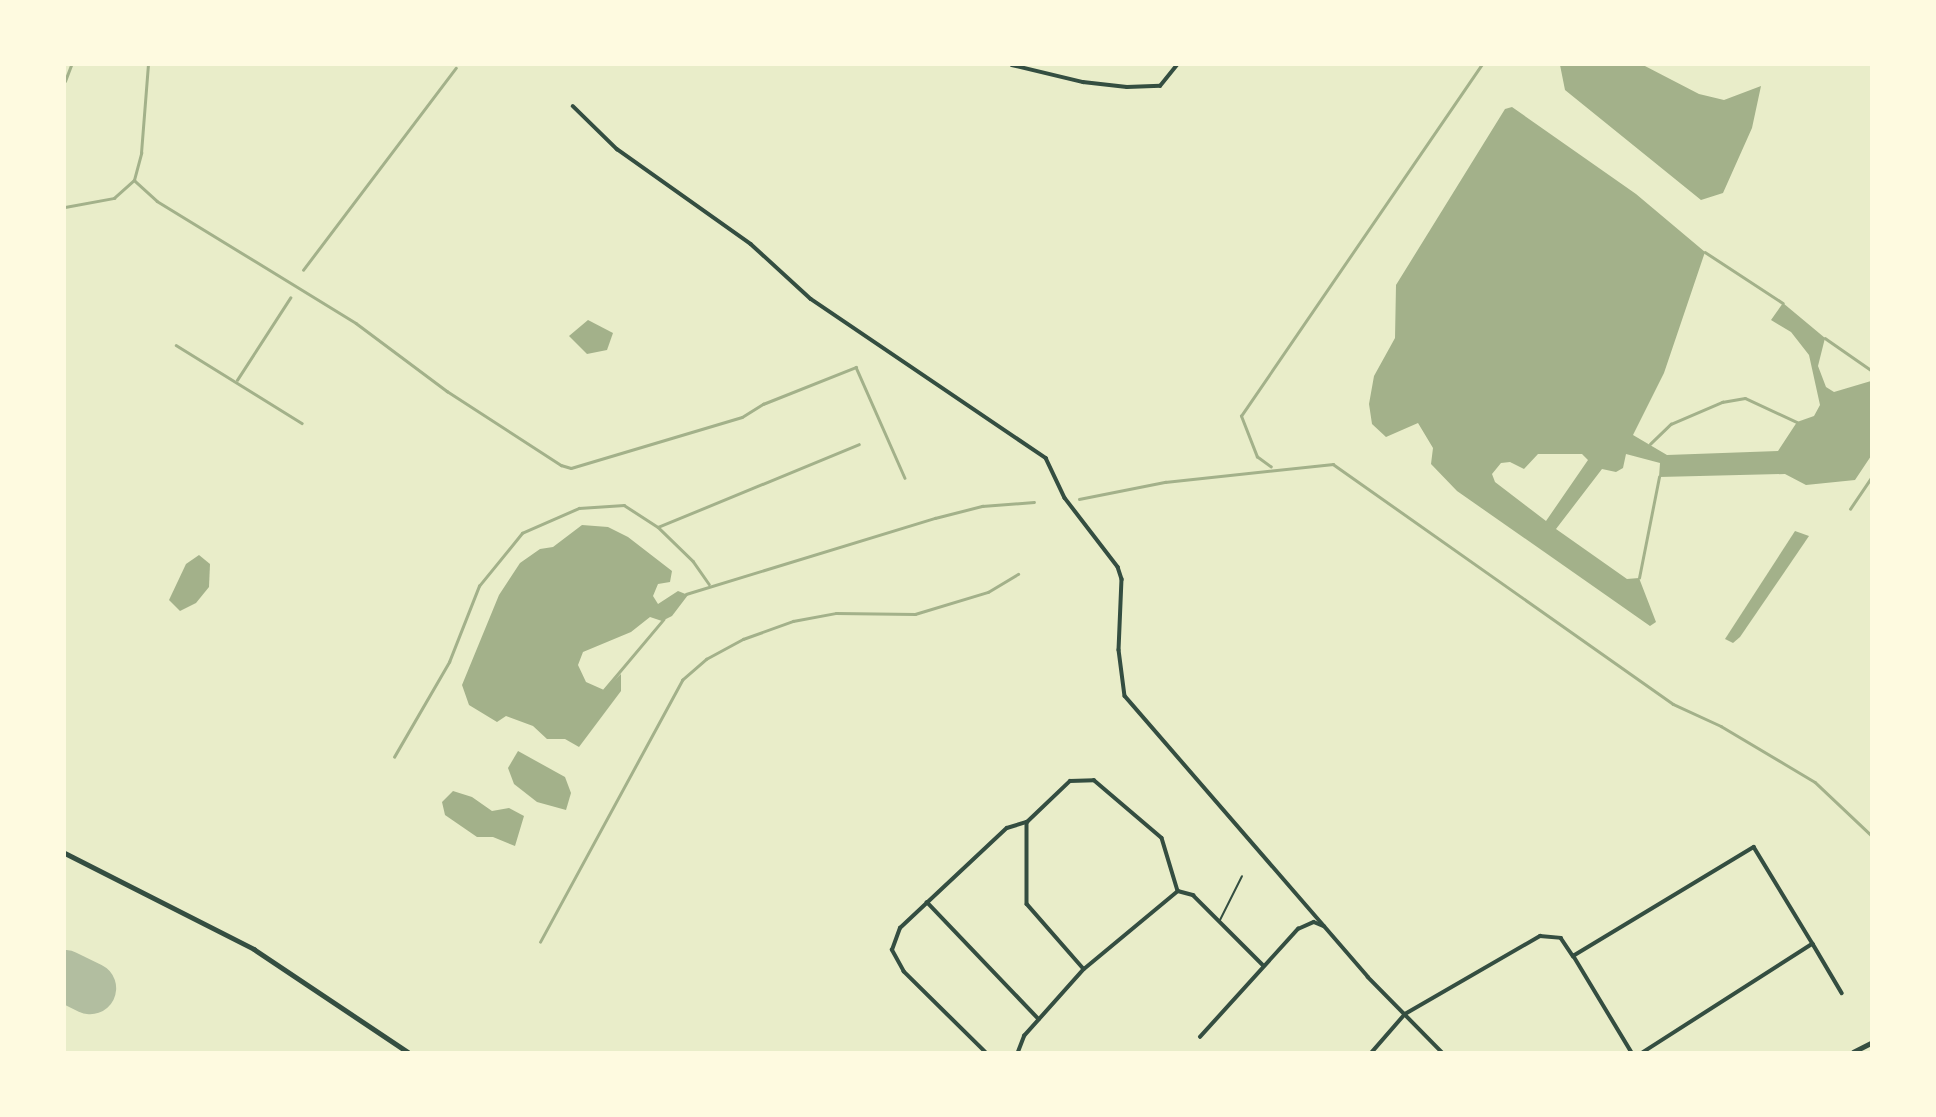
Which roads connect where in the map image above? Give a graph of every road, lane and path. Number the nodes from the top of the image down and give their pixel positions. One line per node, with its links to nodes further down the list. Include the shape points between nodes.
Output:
1 (1012, 65): 2 (street, via 1083,82 1138,87 1160,86)
2 (1177, 65)
3 (573, 106): 10 (street, via 617,149 751,244 811,299 1046,458 1065,498 1122,579 1119,650 1125,696)
4 (1027, 822): 7 (street, via 1063,785 1082,778 1094,780 1162,838); 8 (street, via 1007,828); 14 (street, via 1027,904)
5 (65, 853): 20 (main road, via 254,949)
6 (1242, 876): 9 (lane)
7 (1178, 891): 9 (street, via 1193,895); 14 (street)
8 (927, 902): 17 (street); 21 (street, via 900,928 892,950 895,960)
9 (1219, 921): 13 (street)
10 (1325, 927): 13 (street, via 1314,922 1298,929); 16 (street)
11 (1813, 944): 12 (street, via 1754,847); 15 (street); 26 (street)
12 (1573, 956): 16 (street, via 1561,938 1540,936); 25 (street)
13 (1263, 965): 18 (street)
14 (1084, 970): 17 (street)
15 (1842, 993)
16 (1405, 1014): 23 (street); 24 (street)
17 (1039, 1019): 22 (street)
18 (1200, 1037)
19 (1871, 1043): 27 (main road)
20 (408, 1052)
21 (985, 1052)
22 (1018, 1052)
23 (1372, 1052)
24 (1442, 1052)
25 (1632, 1052)
26 (1644, 1052)
27 (1853, 1052)

